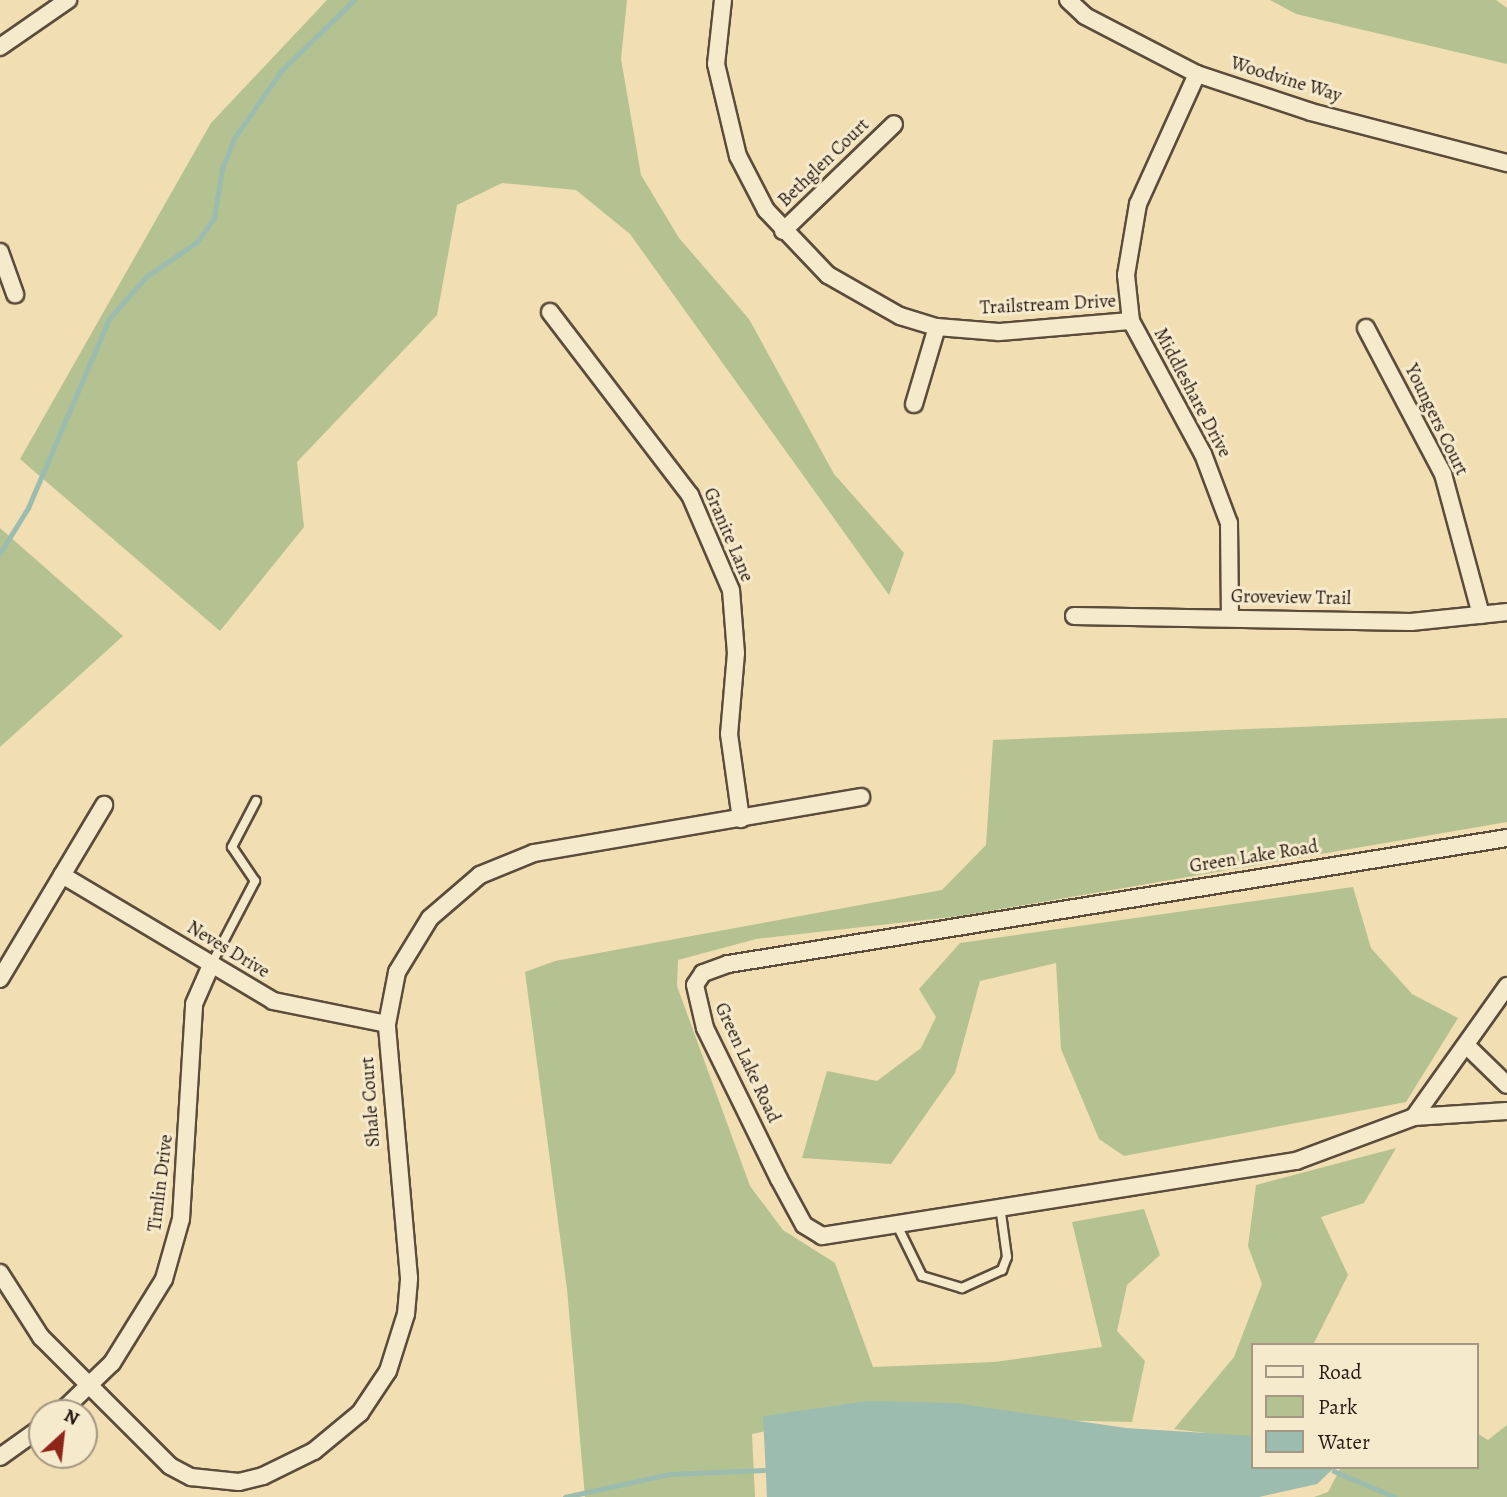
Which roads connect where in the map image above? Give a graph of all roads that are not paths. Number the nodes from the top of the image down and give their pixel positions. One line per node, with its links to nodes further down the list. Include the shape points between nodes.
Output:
1 (68, 0): 4 (street)
2 (723, 0): 8 (street, Trailstream Drive, via 716,64 726,123 758,198)
3 (1068, 0): 5 (street, Woodvine Way, via 1085,16)
4 (0, 47)
5 (1197, 74): 7 (street, Woodvine Way, via 1311,112); 12 (street, Middleshare Drive, via 1130,228 1126,275)
6 (894, 124): 8 (street, Bethglen Court)
7 (1507, 163)
8 (783, 231): 13 (street, Trailstream Drive, via 806,257 853,292)
9 (0, 252): 10 (street)
10 (15, 294)
11 (550, 312): 23 (street, Granite Lane, via 690,495 731,590 736,653 729,734)
12 (1131, 321): 13 (street, Trailstream Drive, via 999,332); 19 (street, Middleshare Drive, via 1203,454 1229,523)
13 (937, 327): 15 (street)
14 (1366, 328): 18 (street, Youngers Court, via 1443,474)
15 (914, 404)
16 (1507, 612): 18 (street, Groveview Trail)
17 (1074, 615): 19 (street, Groveview Trail)
18 (1481, 615): 19 (street, Groveview Trail, via 1411,622)
19 (1230, 618)
20 (861, 797): 23 (street, Shale Court)
21 (256, 801): 26 (lane, via 232,847 255,881)
22 (104, 805): 25 (street)
23 (741, 819): 29 (street, Shale Court, via 534,853 480,875 430,918 410,946 390,996)
24 (1507, 838): 35 (street, Green Lake Road, via 728,964 703,973 695,985 695,1000 705,1028 803,1225 822,1236)
25 (62, 875): 26 (street, Neves Drive); 27 (street)
26 (211, 965): 29 (street, Neves Drive, via 273,1001); 37 (street, Timlin Drive, via 194,1004 181,1219 164,1279 138,1327)
27 (0, 979)
28 (1507, 986): 30 (street)
29 (387, 1024): 37 (street, Shale Court, via 409,1278 401,1336 388,1371 360,1413 314,1451 263,1476 214,1482 170,1466)
30 (1466, 1045): 31 (street); 33 (street)
31 (1507, 1085)
32 (1507, 1111): 33 (street, Green Lake Road)
33 (1413, 1117): 34 (street, Green Lake Road, via 1296,1161)
34 (1000, 1206): 35 (street, Green Lake Road); 35 (lane, via 1007,1257 1002,1270 962,1288 922,1276)
35 (896, 1223)
36 (0, 1273): 37 (street, Shale Court, via 41,1337)
37 (91, 1389): 38 (street, Timlin Drive)
38 (78, 1399)
39 (28, 1437): 40 (street)
40 (0, 1457)

